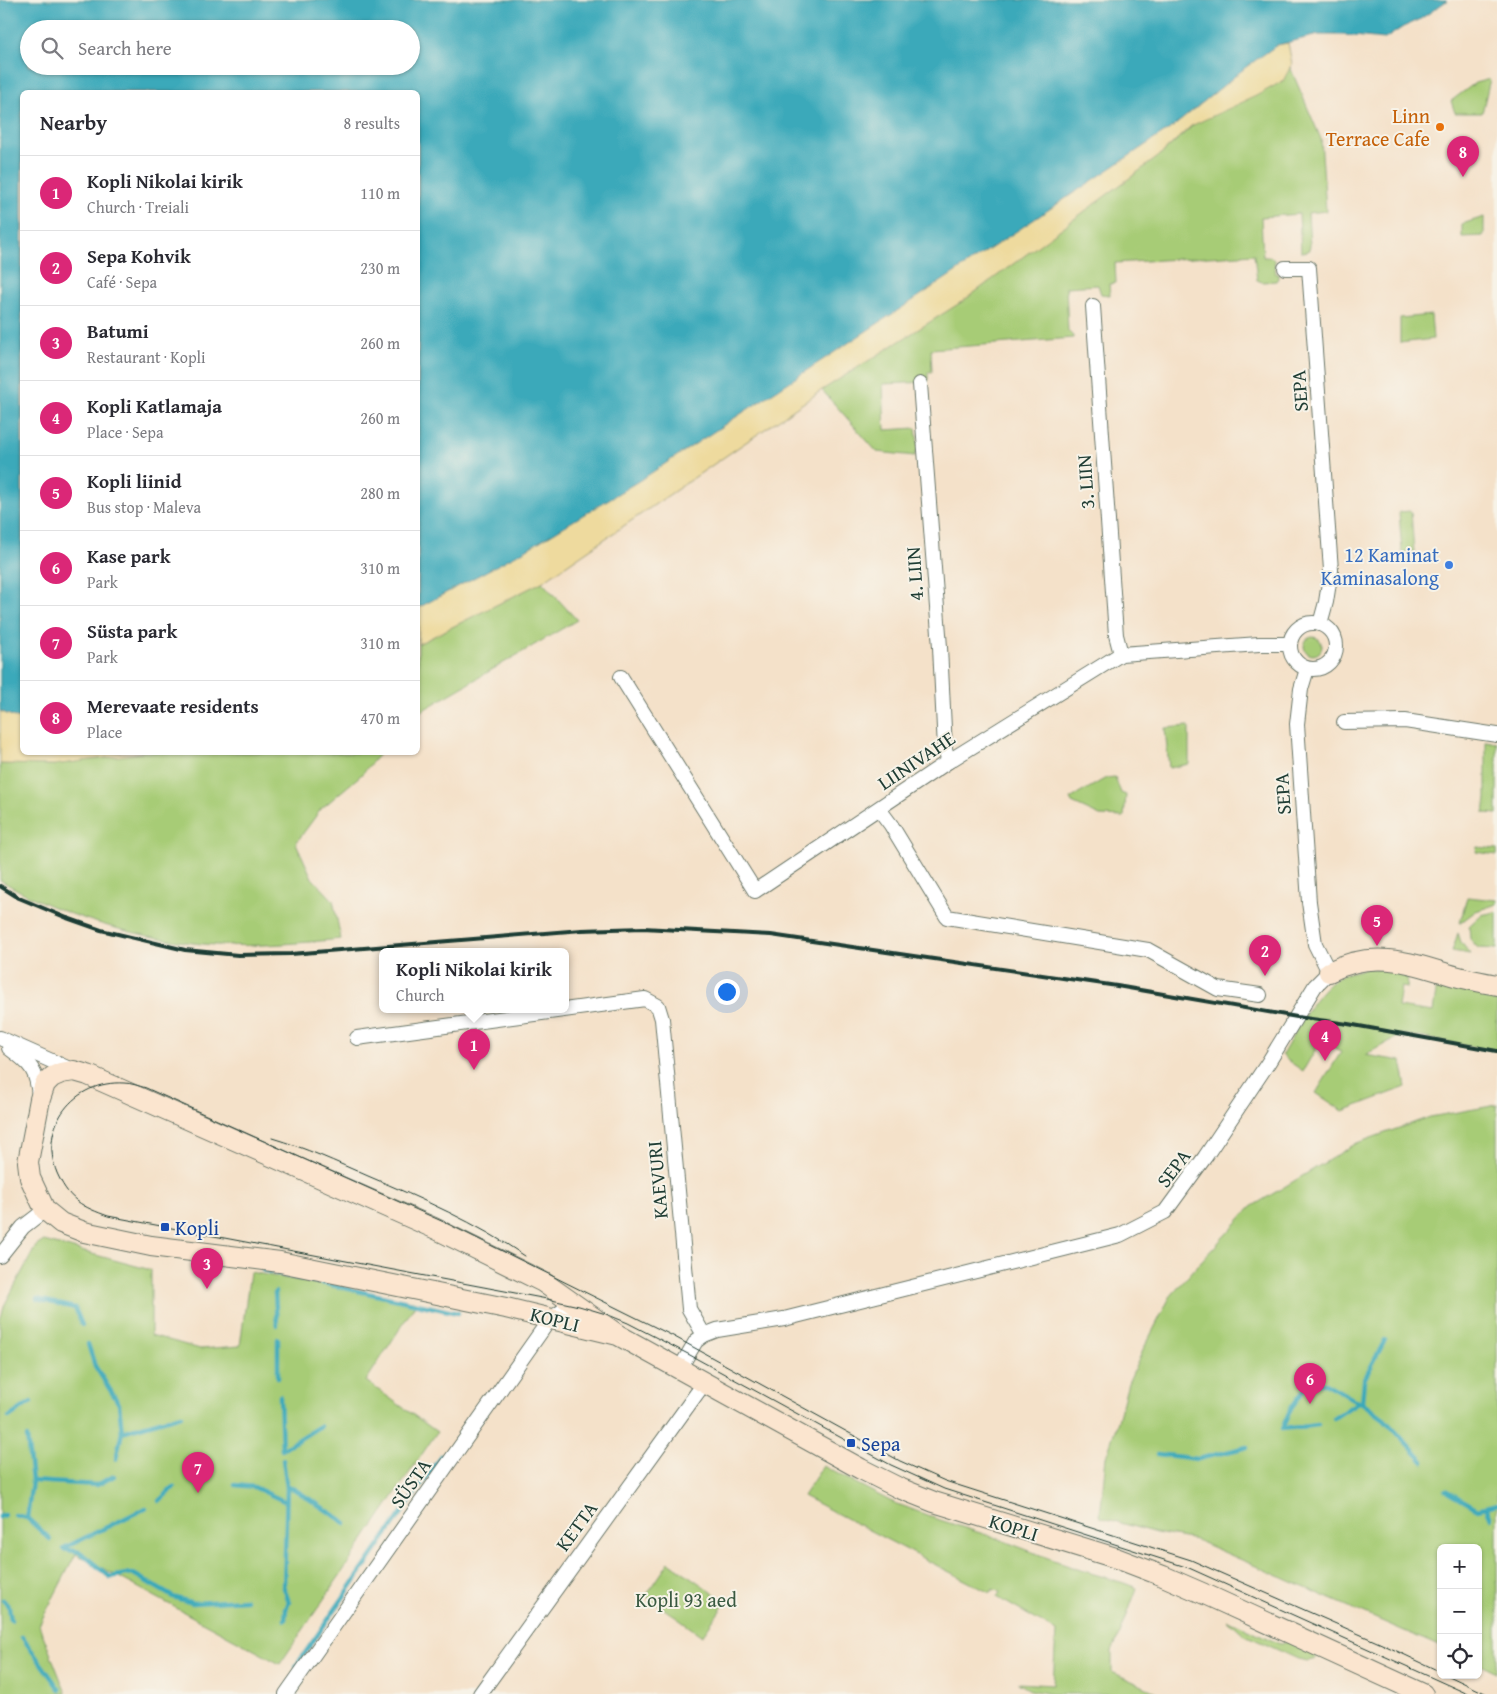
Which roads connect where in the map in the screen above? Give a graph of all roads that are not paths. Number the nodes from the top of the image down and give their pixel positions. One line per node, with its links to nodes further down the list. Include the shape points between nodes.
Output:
1 (1285, 268): 4 (street, SEPA, via 1309,268 1331,570)
2 (1093, 306): 6 (street, 3. LIIN, via 1116,635)
3 (920, 384): 11 (street, 4. LIIN)
4 (1320, 624): 5 (street, via 1300,627); 7 (street, via 1334,636 1336,649 1326,665)
5 (1290, 644): 6 (street, LIINIVAHE); 7 (street, via 1290,653 1295,661)
6 (1121, 654): 11 (street, LIINIVAHE)
7 (1307, 669): 13 (street, SEPA, via 1298,704 1297,724 1309,902 1315,944)
8 (621, 677): 12 (street, LIINIVAHE, via 755,891)
9 (1344, 722): 10 (street, via 1406,721)
10 (1497, 735)
11 (948, 761): 12 (street, LIINIVAHE)
12 (878, 809): 15 (street, via 947,917 1148,950 1218,989)
13 (1329, 972): 14 (street, via 1357,960 1389,960 1418,964); 28 (street, SEPA, via 1315,986 1205,1158 1165,1212 1120,1235 877,1297)
14 (1497, 985)
15 (1260, 995)
16 (569, 1009): 28 (street, KAEVURI, via 645,999 658,1006 662,1018 689,1309)
17 (542, 1013): 19 (street, KAEVURI)
18 (0, 1038): 21 (street)
19 (357, 1038)
20 (0, 1042): 22 (street, via 26,1060 38,1078)
21 (74, 1071): 22 (street, KOPLI, via 52,1077 45,1084); 25 (street, KOPLI, via 425,1224 543,1282)
22 (40, 1099): 23 (street, KOPLI, via 28,1162 30,1178)
23 (45, 1210): 24 (street, via 23,1227); 26 (street, KOPLI, via 61,1223 84,1232 151,1246 280,1262)
24 (0, 1256)
25 (567, 1298): 26 (street, SÜSTA, via 566,1309); 27 (street, KOPLI)
26 (550, 1319): 27 (street, KOPLI); 31 (street, SÜSTA)
27 (618, 1334): 29 (street, KOPLI)
28 (704, 1335): 29 (street, via 696,1341)
29 (680, 1368): 30 (street, KOPLI)
30 (705, 1382): 32 (street, KETTA); 33 (street, KOPLI, via 899,1488 934,1502 1116,1558 1209,1596)
31 (286, 1694)
32 (480, 1694)
33 (1422, 1694)

